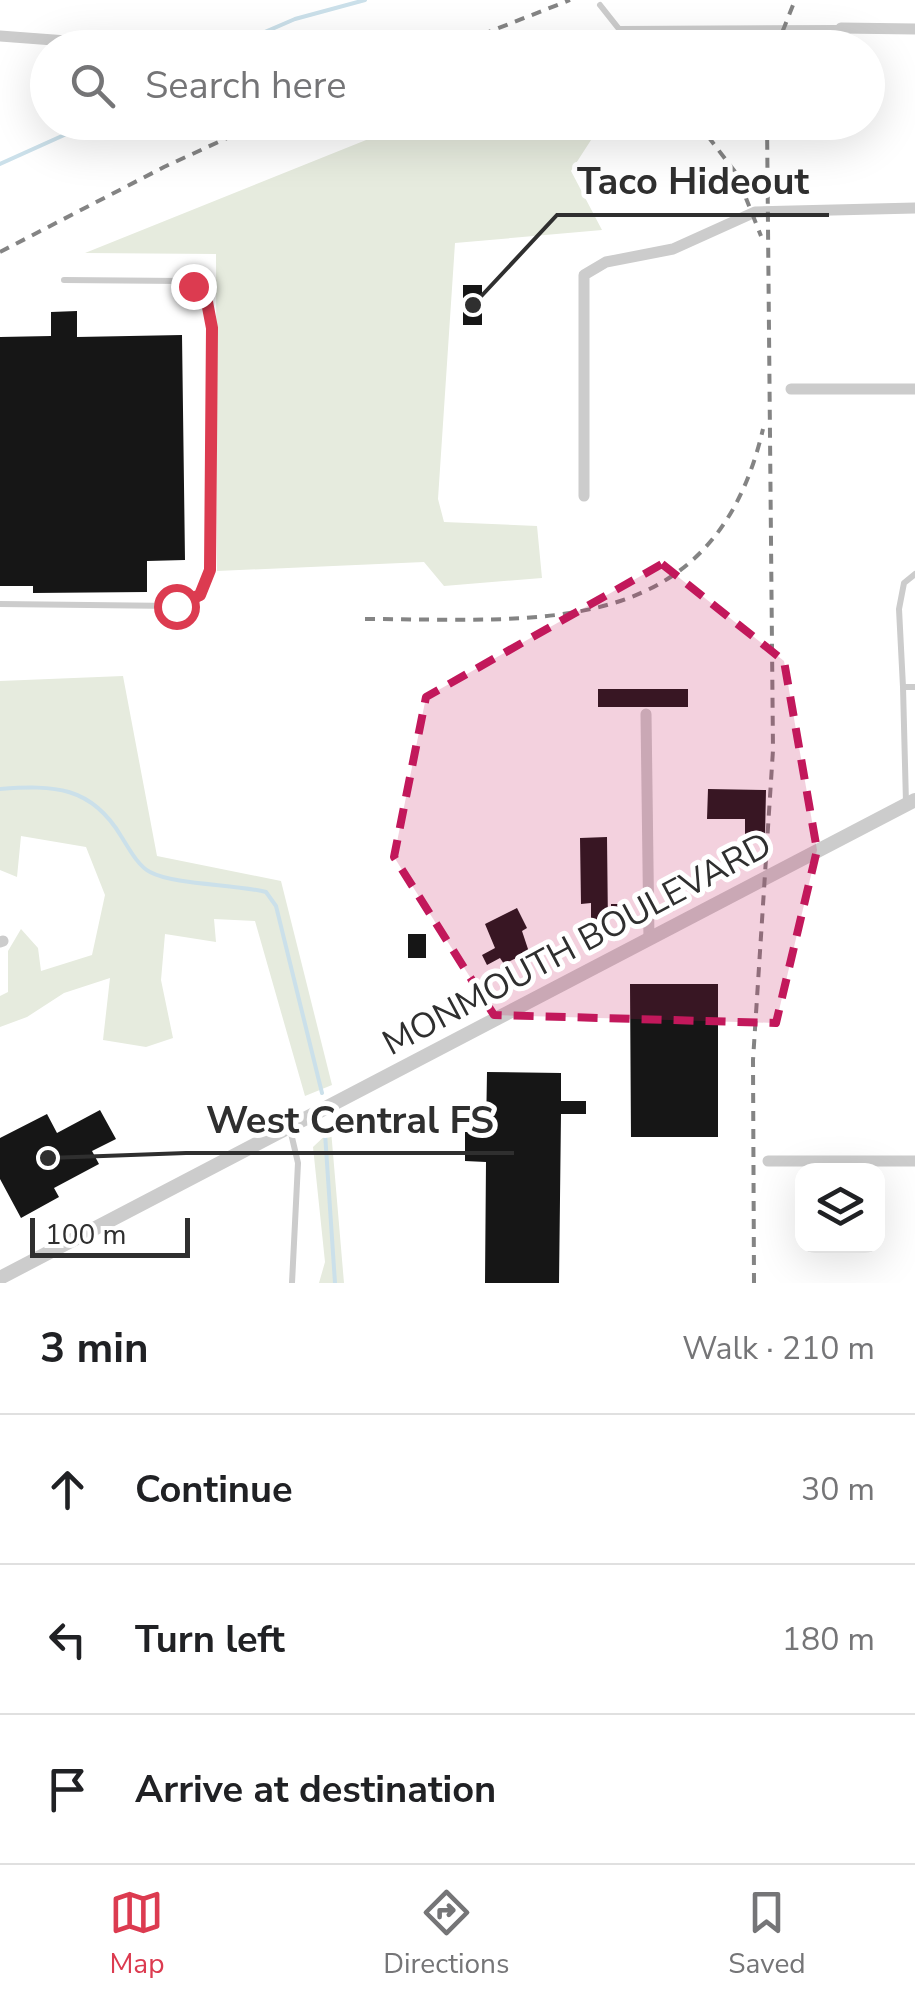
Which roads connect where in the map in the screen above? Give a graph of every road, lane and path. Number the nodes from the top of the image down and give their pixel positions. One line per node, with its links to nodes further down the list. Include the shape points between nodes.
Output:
1 (600, 5): 2 (lane, via 618,29)
2 (840, 28): 3 (street)
3 (915, 29)
4 (0, 36): 5 (street)
5 (30, 38)
6 (915, 208): 10 (street, via 754,212 673,249 606,262 584,275)
7 (64, 280): 12 (lane, via 182,282 207,302 210,578 200,595 176,606)
8 (791, 389): 9 (street)
9 (915, 389)
10 (584, 496)
11 (915, 574): 14 (lane, via 904,582 900,609)
12 (0, 604)
13 (915, 686): 14 (lane)
14 (902, 687): 16 (lane)
15 (646, 714): 17 (street)
16 (910, 802): 17 (street, MONMOUTH BOULEVARD)
17 (649, 940): 18 (street, MONMOUTH BOULEVARD)
18 (290, 1130): 21 (street, MONMOUTH BOULEVARD); 22 (lane, via 298,1163)
19 (915, 1161): 20 (street)
20 (768, 1162)
21 (0, 1278)
22 (292, 1283)

